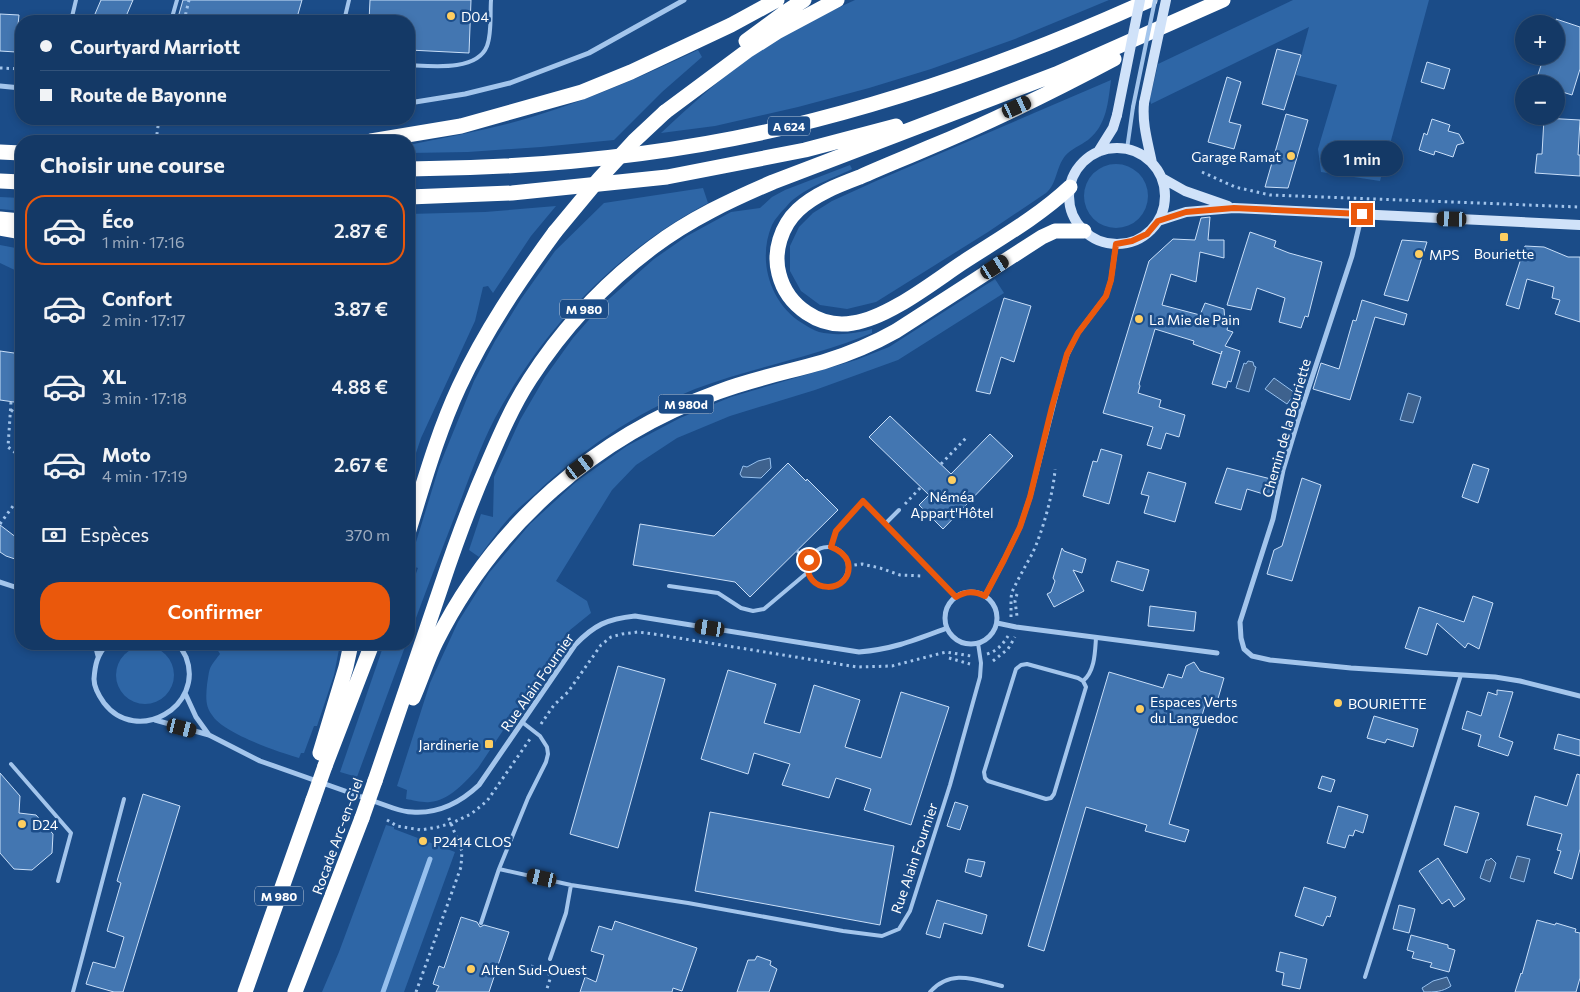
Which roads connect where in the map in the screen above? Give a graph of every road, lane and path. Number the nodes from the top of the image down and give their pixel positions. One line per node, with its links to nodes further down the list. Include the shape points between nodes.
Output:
1 (76, 0): 15 (lane)
2 (177, 0): 16 (lane)
3 (189, 0): 17 (path)
4 (349, 0): 18 (lane)
5 (491, 0): 19 (lane, via 488,42 484,51 458,65)
6 (684, 0): 24 (street, via 589,53 510,83)
7 (777, 0): 27 (highway, via 731,25 582,92 461,126)
8 (804, 0): 26 (highway, via 751,37)
9 (837, 0): 26 (highway, via 747,51)
10 (1140, 0): 30 (street, bridge, via 1117,115)
11 (1150, 0): 33 (highway, A 624, via 964,76 786,127 628,155 507,166)
12 (1155, 0): 28 (lane, bridge)
13 (1166, 0): 32 (street, bridge, via 1144,103 1145,132)
14 (1224, 0): 25 (highway, A 624, via 1064,71); 38 (highway, via 1052,91 815,198 799,209 782,234 777,262 781,281 796,305 813,317 840,324 864,320 898,305 1043,210)
15 (72, 15)
16 (173, 15)
17 (185, 15)
18 (345, 15)
19 (415, 65)
20 (0, 68): 21 (path)
21 (15, 69)
22 (0, 86): 23 (street)
23 (15, 87)
24 (415, 102)
25 (982, 102): 39 (highway, A 624, via 805,150 667,177 512,193); 101 (highway, M 980, via 773,182 716,209 654,246 585,308 529,381 494,448 458,535)
26 (666, 112): 61 (highway, bridge, via 634,141 555,232 492,323 459,387 432,454)
27 (407, 135)
28 (1127, 149): 30 (street); 32 (street)
29 (0, 152): 31 (highway)
30 (1098, 152): 38 (street, via 1078,169)
31 (15, 153)
32 (1152, 163): 35 (street)
33 (415, 169)
34 (1202, 172): 40 (path, via 1235,187 1270,195)
35 (1162, 178): 41 (street, via 1185,192); 45 (street, via 1165,200)
36 (0, 181): 37 (highway)
37 (15, 182)
38 (1070, 187): 49 (street, via 1071,208)
39 (415, 196)
40 (1580, 207)
41 (1234, 208): 42 (street); 45 (street, via 1186,212)
42 (1362, 214): 46 (street); 97 (street, Chemin de la Bouriette, via 1350,264 1283,470 1272,519 1240,622 1241,638 1244,649 1252,656 1270,660)
43 (0, 219): 44 (highway)
44 (15, 220)
45 (1158, 221): 50 (street, via 1140,238)
46 (1580, 225)
47 (0, 228): 48 (highway)
48 (15, 231)
49 (1084, 231): 50 (street, via 1099,240); 101 (highway, M 980d, via 1055,231 1042,237 873,344 823,362 719,391 678,407 608,446 548,494 498,546 478,572 436,643 410,708)
50 (1116, 244): 75 (street, via 1106,296 1078,333 1067,354 1020,527)
51 (11, 402): 52 (path)
52 (10, 410): 53 (path); 55 (path, via 8,447)
53 (15, 413)
54 (966, 438): 56 (path)
55 (15, 453)
56 (941, 464)
57 (1055, 469): 77 (path, via 1041,530 1010,598)
58 (921, 487): 60 (path)
59 (15, 503): 63 (path)
60 (905, 504)
61 (415, 510)
62 (899, 510): 64 (lane)
63 (0, 524)
64 (885, 524): 65 (lane, via 863,501 836,531); 76 (lane)
65 (831, 547): 67 (lane, via 818,550); 68 (lane, via 843,553)
66 (797, 551): 67 (path)
67 (809, 560): 69 (lane)
68 (848, 566): 69 (lane, via 841,584 834,587 815,583); 70 (path, via 862,564 900,576)
69 (808, 572): 72 (lane, via 764,609 752,611 718,593)
70 (925, 576)
71 (0, 582): 73 (street)
72 (669, 586)
73 (15, 588)
74 (1017, 594): 78 (path)
75 (985, 596): 76 (street, via 970,592); 79 (street, via 996,611)
76 (956, 597): 80 (street, via 946,611)
77 (1011, 614)
78 (1017, 616)
79 (996, 623): 83 (street); 84 (street, via 993,632)
80 (947, 628): 84 (street, via 960,641); 103 (street, Rue Alain Fournier, via 894,647 859,652 635,616 619,617 588,631 575,645)
81 (1008, 636): 90 (path)
82 (1015, 637): 95 (path, via 1008,649)
83 (1096, 638): 91 (street); 98 (lane, via 1089,676)
84 (978, 643): 114 (lane, Rue Alain Fournier, via 980,676 973,704 920,884 900,929 882,936 843,931)
85 (96, 650): 92 (street, Rue Alain Fournier)
86 (102, 650): 92 (street, Rue Alain Fournier)
87 (181, 650): 99 (street, Rue Alain Fournier, via 189,678)
88 (350, 650): 107 (highway, M 980, via 320,754)
89 (370, 650): 107 (highway, M 980)
90 (991, 653)
91 (1217, 653)
92 (98, 656): 102 (street, Rue Alain Fournier, via 94,683 110,710 123,718 140,722)
93 (967, 656): 104 (path, via 946,652 892,666 857,668 654,634 622,634 601,645)
94 (949, 658): 96 (path)
95 (993, 661)
96 (970, 664)
97 (1461, 675): 100 (street, Chemin de la Bouriette, via 1520,681); 118 (lane)
98 (1083, 681): 98 (lane, via 1027,664 1016,669 984,772 988,781 1051,798 1086,687)
99 (185, 692): 102 (street, via 174,709); 105 (street, Rue Alain Fournier, via 196,717)
100 (1580, 696)
101 (397, 718): 122 (highway, Rocade Arc-en-Ciel / M 980, bridge)
102 (155, 720): 105 (street, Rue Alain Fournier)
103 (522, 722): 104 (lane); 109 (street, Rue Alain Fournier, via 479,785 458,802)
104 (535, 732): 111 (path, via 486,801 471,814); 112 (lane, via 547,746 546,762)
105 (209, 735): 109 (street, Rue Alain Fournier, via 260,760 393,808 412,812)
106 (11, 764): 113 (lane, via 71,833)
107 (325, 766): 121 (highway, M 980, bridge)
108 (124, 799): 120 (lane)
109 (444, 808): 111 (path)
110 (387, 820): 111 (path, via 397,826 421,830)
111 (452, 823): 123 (path, via 462,852 460,867)
112 (499, 868): 114 (lane, Rue Alain Fournier); 115 (lane)
113 (58, 881)
114 (571, 884): 116 (lane, via 566,913)
115 (480, 923)
116 (550, 959)
117 (531, 966): 124 (path, via 549,973)
118 (1365, 977)
119 (1002, 986): 125 (lane, via 950,978 941,981)
120 (73, 992)
121 (245, 992)
122 (295, 992)
123 (416, 992)
124 (546, 992)
125 (930, 992)

